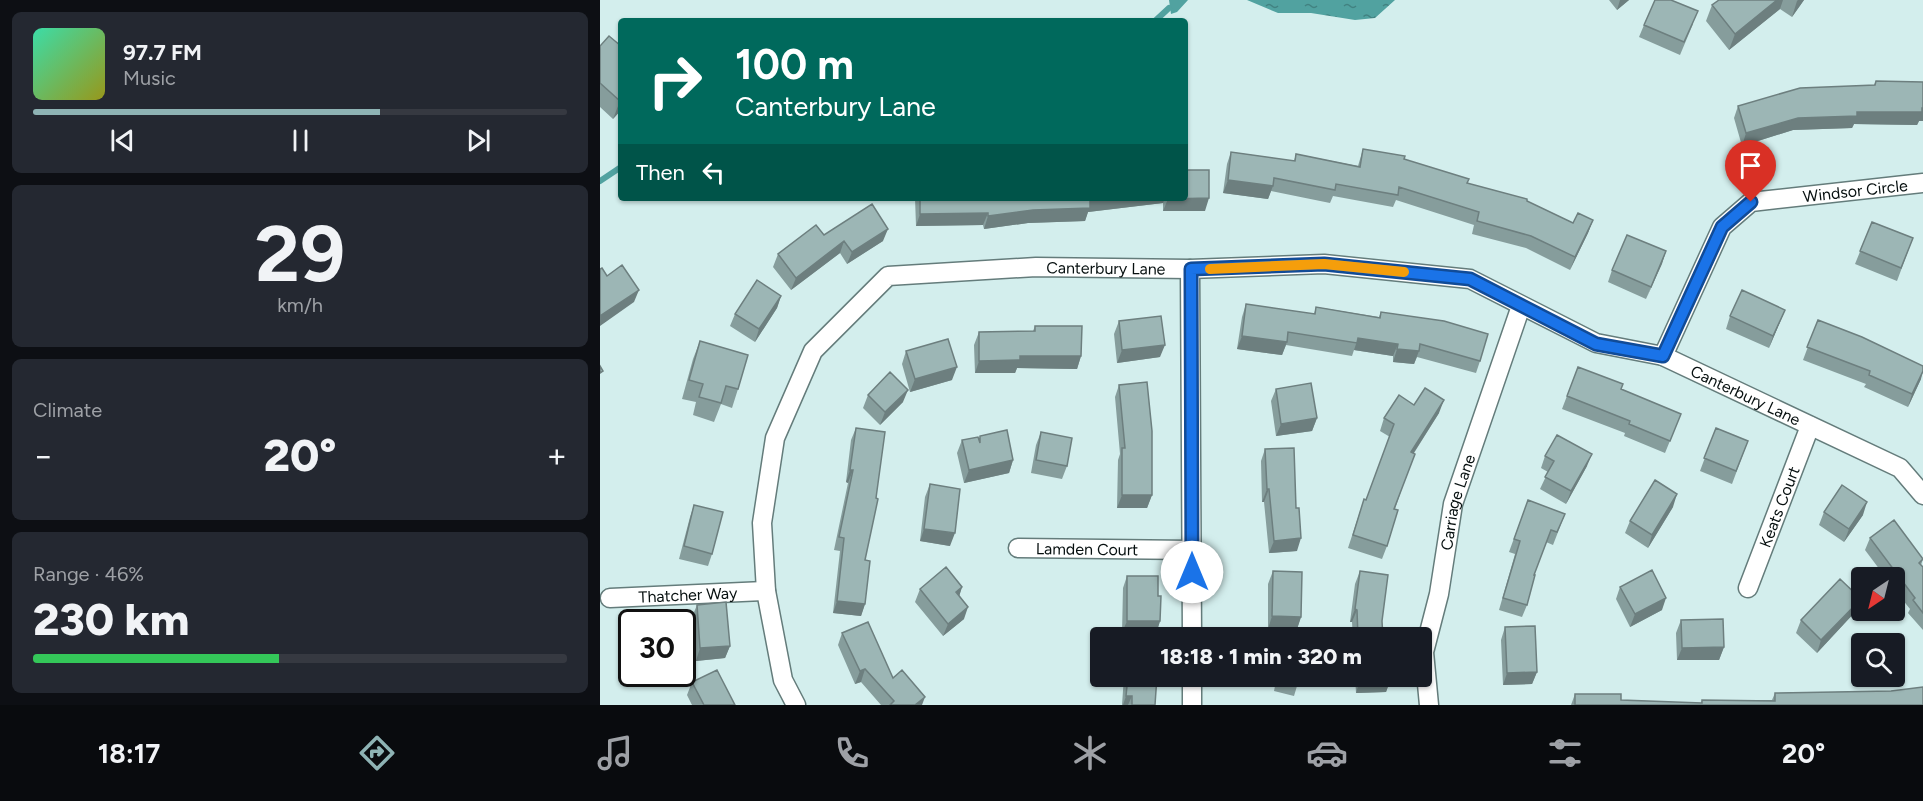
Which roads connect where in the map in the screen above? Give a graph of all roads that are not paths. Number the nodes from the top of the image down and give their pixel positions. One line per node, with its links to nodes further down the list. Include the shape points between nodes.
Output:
1 (1923, 183): 4 (street, Windsor Circle, via 1751,202 1722,227)
2 (1191, 269): 3 (street, Canterbury Lane, via 1324,264 1470,279); 8 (street); 10 (street, Canterbury Lane, via 1036,267 888,276 813,351 775,438 762,523)
3 (1521, 306): 4 (street, Canterbury Lane, via 1596,344); 16 (street, Carriage Lane, via 1453,504 1424,652)
4 (1663, 356): 5 (street, Canterbury Lane)
5 (1810, 426): 6 (street, Canterbury Lane, via 1900,468); 9 (street, Keats Court)
6 (1923, 495)
7 (1018, 548): 8 (street, Lamden Court)
8 (1192, 550): 12 (street)
9 (1748, 588)
10 (765, 591): 11 (street, Thatcher Way); 14 (street, Canterbury Lane, via 783,680)
11 (610, 598)
12 (1192, 627)
13 (1192, 687): 15 (street)
14 (796, 705)
15 (1192, 705)
16 (1429, 705)

